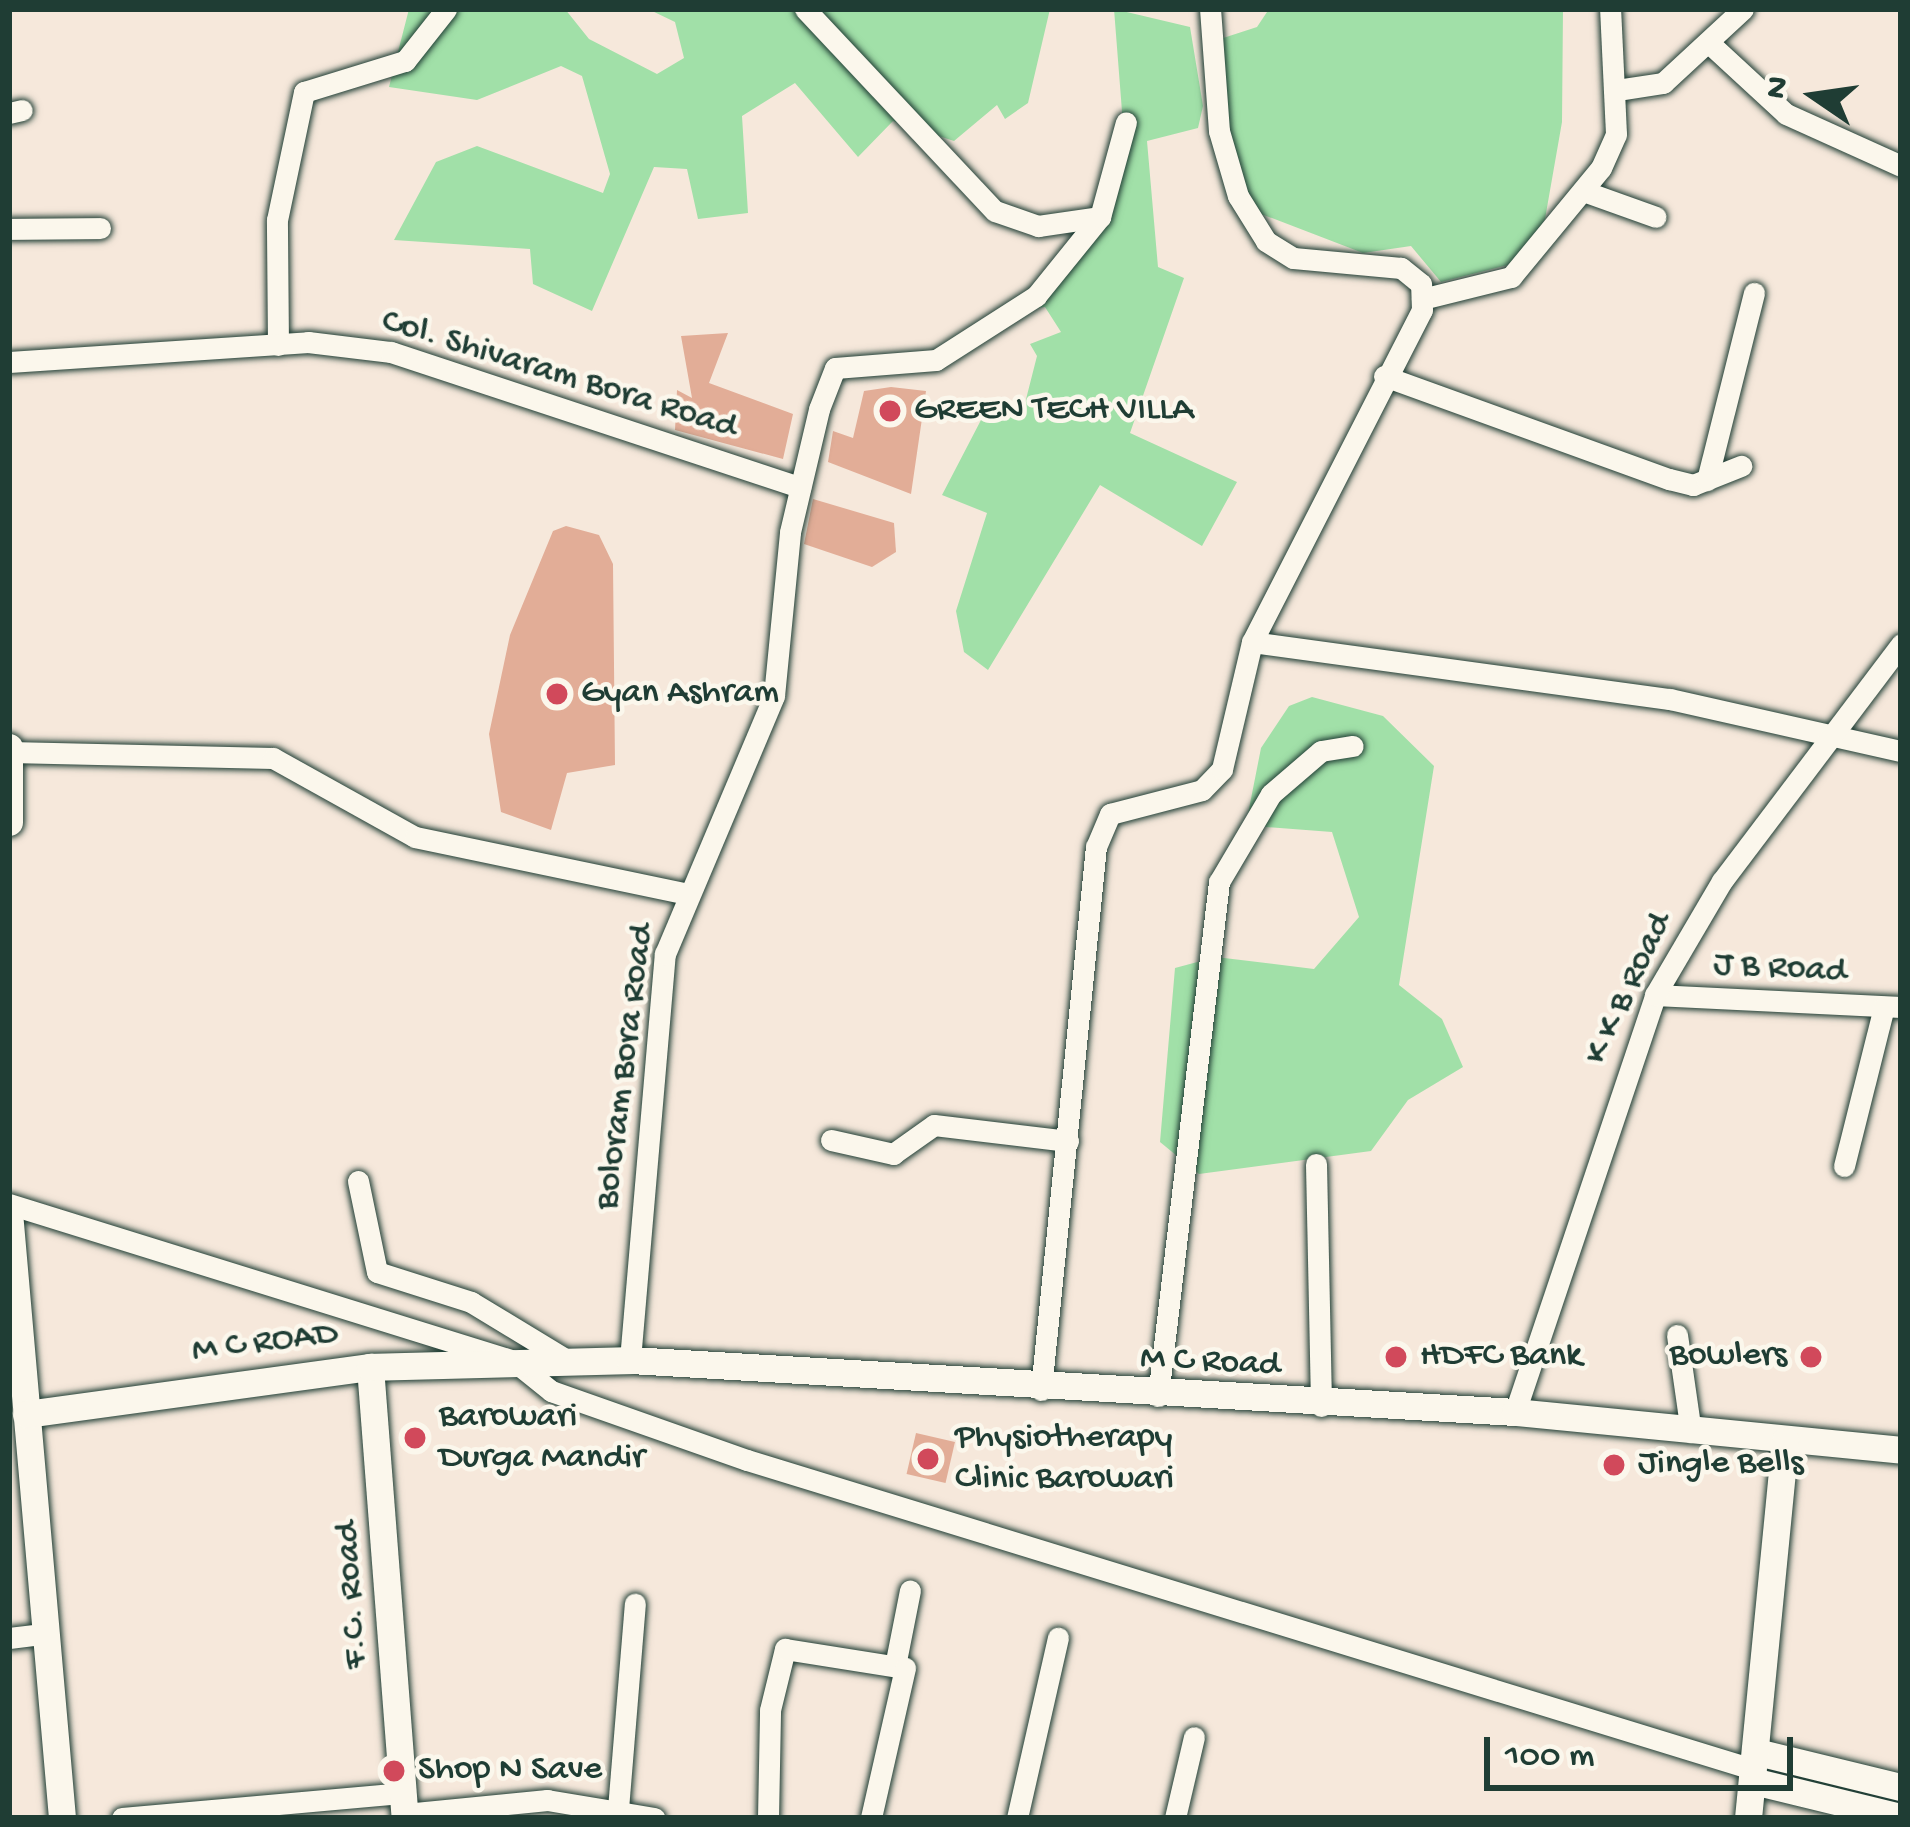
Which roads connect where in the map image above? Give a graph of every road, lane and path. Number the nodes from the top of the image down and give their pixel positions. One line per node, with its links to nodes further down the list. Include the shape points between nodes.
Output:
1 (446, 9): 17 (street, via 405,62 304,92 277,220)
2 (806, 9): 11 (street, via 995,212 1037,226)
3 (1210, 9): 16 (street, via 1219,131 1266,242 1293,258 1402,268)
4 (1610, 9): 7 (street)
5 (1742, 9): 6 (street)
6 (1708, 43): 7 (street, via 1663,83); 9 (street, via 1786,115)
7 (1617, 91): 10 (street, via 1616,134)
8 (1126, 122): 11 (street, Boloram Bora Road)
9 (1901, 166)
10 (1582, 190): 12 (street); 16 (street, via 1511,278)
11 (1100, 217): 22 (street, Boloram Bora Road, via 1036,296 936,360 835,368)
12 (1656, 218)
13 (100, 228): 14 (street)
14 (9, 230)
15 (1754, 293): 21 (street)
16 (1422, 299): 19 (street)
17 (278, 345): 18 (street, Col. Shivaram Bora Road); 22 (street, Col. Shivaram Bora Road, via 391,352)
18 (9, 362)
19 (1384, 376): 21 (street, via 1669,479); 23 (street)
20 (1741, 466): 21 (street)
21 (1708, 480)
22 (800, 487): 30 (street, Boloram Bora Road, via 774,696)
23 (1252, 642): 25 (street, via 1670,699); 34 (street, via 1222,769 1202,790 1110,814 1096,847)
24 (1901, 644): 25 (street, K K B Road)
25 (1834, 733): 28 (street); 31 (street, K K B Road, via 1687,932)
26 (1353, 746): 45 (street, via 1321,751 1271,794 1219,882)
27 (9, 749): 29 (street); 30 (street, via 273,758 415,837)
28 (1901, 751)
29 (9, 822)
30 (684, 893): 42 (street, Boloram Bora Road, via 662,978)
31 (1655, 995): 32 (street, J B Road); 47 (street, K K B Road)
32 (1892, 1007): 36 (street)
33 (831, 1140): 34 (street, via 893,1154 934,1125)
34 (1068, 1141): 44 (street)
35 (1316, 1164): 46 (street)
36 (1844, 1166)
37 (358, 1181): 40 (street, via 377,1272 471,1302)
38 (9, 1208): 41 (street); 48 (street)
39 (1677, 1335): 49 (street)
40 (565, 1359): 41 (street, M C Road); 42 (street, M C Road)
41 (514, 1360): 43 (street, M C ROAD); 59 (street, via 551,1391 748,1460)
42 (630, 1360): 44 (street, M C Road)
43 (370, 1367): 48 (street, M C ROAD); 61 (street, F.C. Road)
44 (1041, 1390): 45 (street, M C Road)
45 (1158, 1396): 46 (street, M C Road)
46 (1321, 1406): 47 (street, M C Road)
47 (1515, 1412): 49 (street, M C Road)
48 (17, 1416): 54 (street, via 30,1460)
49 (1690, 1432): 50 (street, M C Road)
50 (1784, 1441): 51 (street, M C Road); 59 (street)
51 (1901, 1450)
52 (910, 1590): 57 (street)
53 (634, 1604): 62 (street)
54 (43, 1634): 55 (street); 64 (street)
55 (9, 1638)
56 (1058, 1638): 69 (street)
57 (895, 1666): 67 (street, via 784,1649 770,1710); 68 (street, via 905,1668)
58 (1195, 1736): 70 (street)
59 (1755, 1768): 60 (street); 63 (street); 71 (street)
60 (1901, 1787)
61 (403, 1808): 62 (street, via 547,1800); 65 (street)
62 (618, 1810): 66 (street)
63 (1901, 1817)
64 (62, 1818)
65 (122, 1818)
66 (655, 1818)
67 (768, 1818)
68 (872, 1818)
69 (1018, 1818)
70 (1175, 1818)
71 (1748, 1818)

